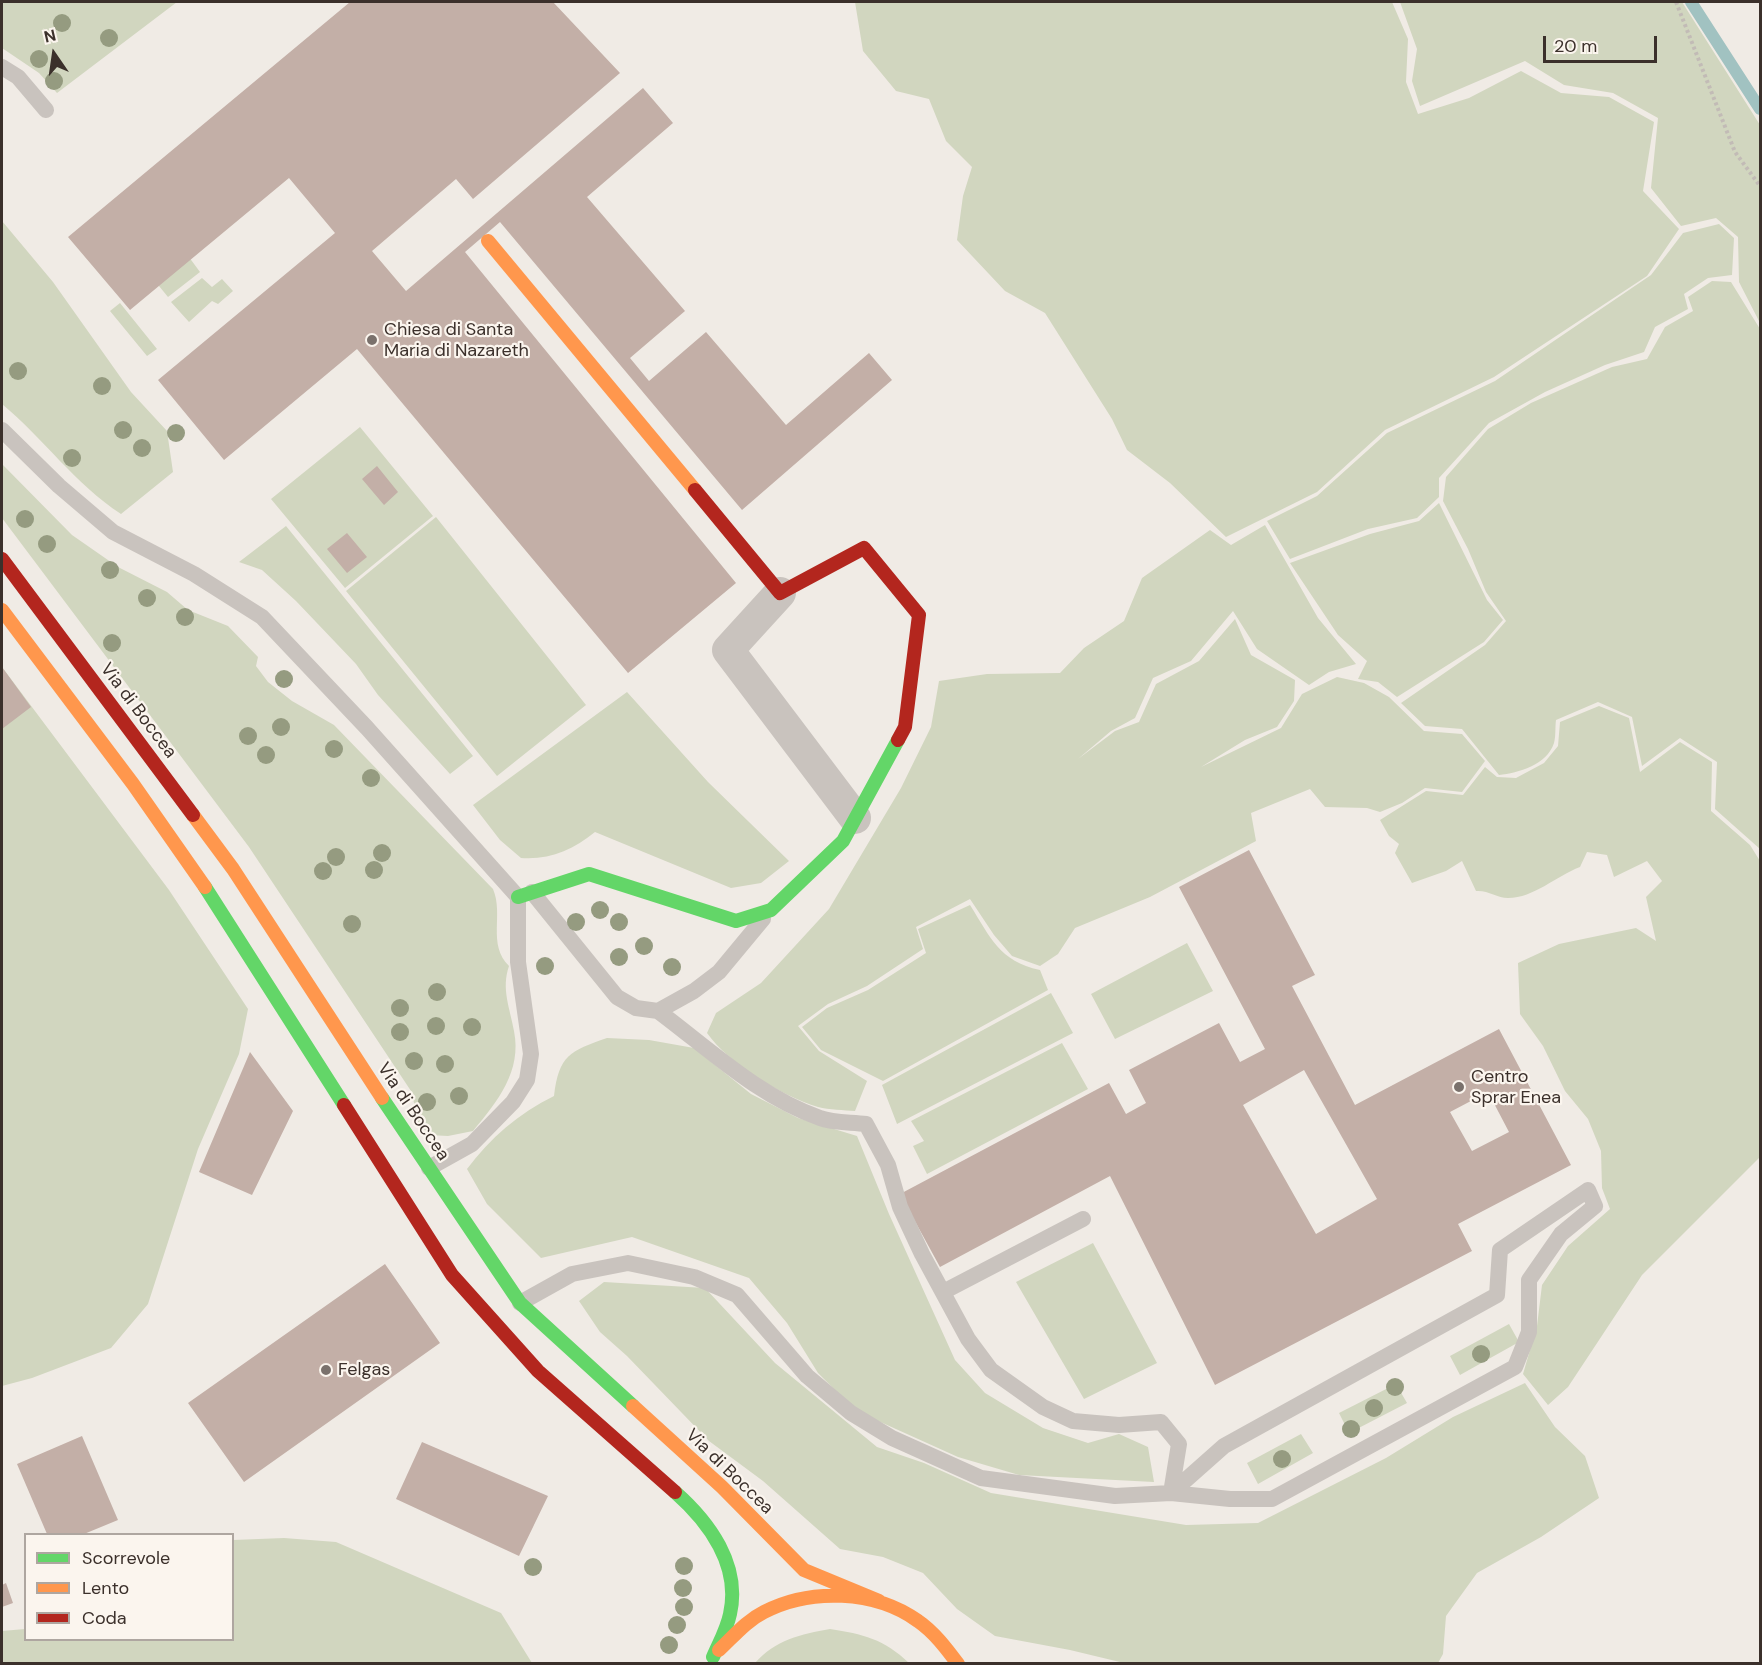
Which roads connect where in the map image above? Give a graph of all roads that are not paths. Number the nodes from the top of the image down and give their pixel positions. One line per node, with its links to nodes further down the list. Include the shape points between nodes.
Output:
1 (2, 67): 2 (lane, via 18,77)
2 (46, 110)
3 (488, 241): 6 (main road)
4 (2, 430): 9 (lane, via 58,486 113,532 194,574 262,617)
5 (2, 559): 12 (main road, Via di Boccea, via 233,869)
6 (780, 593): 8 (street, via 729,650); 8 (main road, via 864,548 919,615 905,727)
7 (2, 610): 18 (main road, via 133,784 211,896 452,1275 538,1371 700,1515 715,1536 724,1552 732,1604)
8 (855, 818): 10 (main road, via 843,841)
9 (525, 894): 10 (main road, via 589,874 736,921); 11 (lane, via 617,997 636,1008); 12 (lane, via 518,963 531,1054 527,1080 513,1102 472,1144)
10 (771, 910): 11 (lane, via 719,972)
11 (658, 1011): 14 (lane, via 751,1082 796,1107 822,1119 866,1124 888,1165 900,1207)
12 (429, 1168): 15 (main road, Via di Boccea)
13 (1083, 1220): 14 (lane)
14 (944, 1292): 16 (lane, via 968,1339 991,1370 1042,1407 1073,1421 1119,1425 1161,1422 1179,1444)
15 (520, 1303): 16 (lane, via 572,1274 628,1263 694,1277 737,1295 807,1376 851,1413 892,1438 981,1478 1115,1496); 17 (main road, Via di Boccea, via 722,1487 804,1570)
16 (1171, 1493): 16 (lane, via 1272,1499 1515,1367 1529,1332 1529,1280 1561,1234 1595,1206 1588,1190 1500,1250 1497,1295 1224,1446)
17 (879, 1601): 18 (main road, via 833,1594 787,1602 746,1623); 19 (main road, via 910,1616 937,1636)
18 (711, 1660)
19 (958, 1663)

